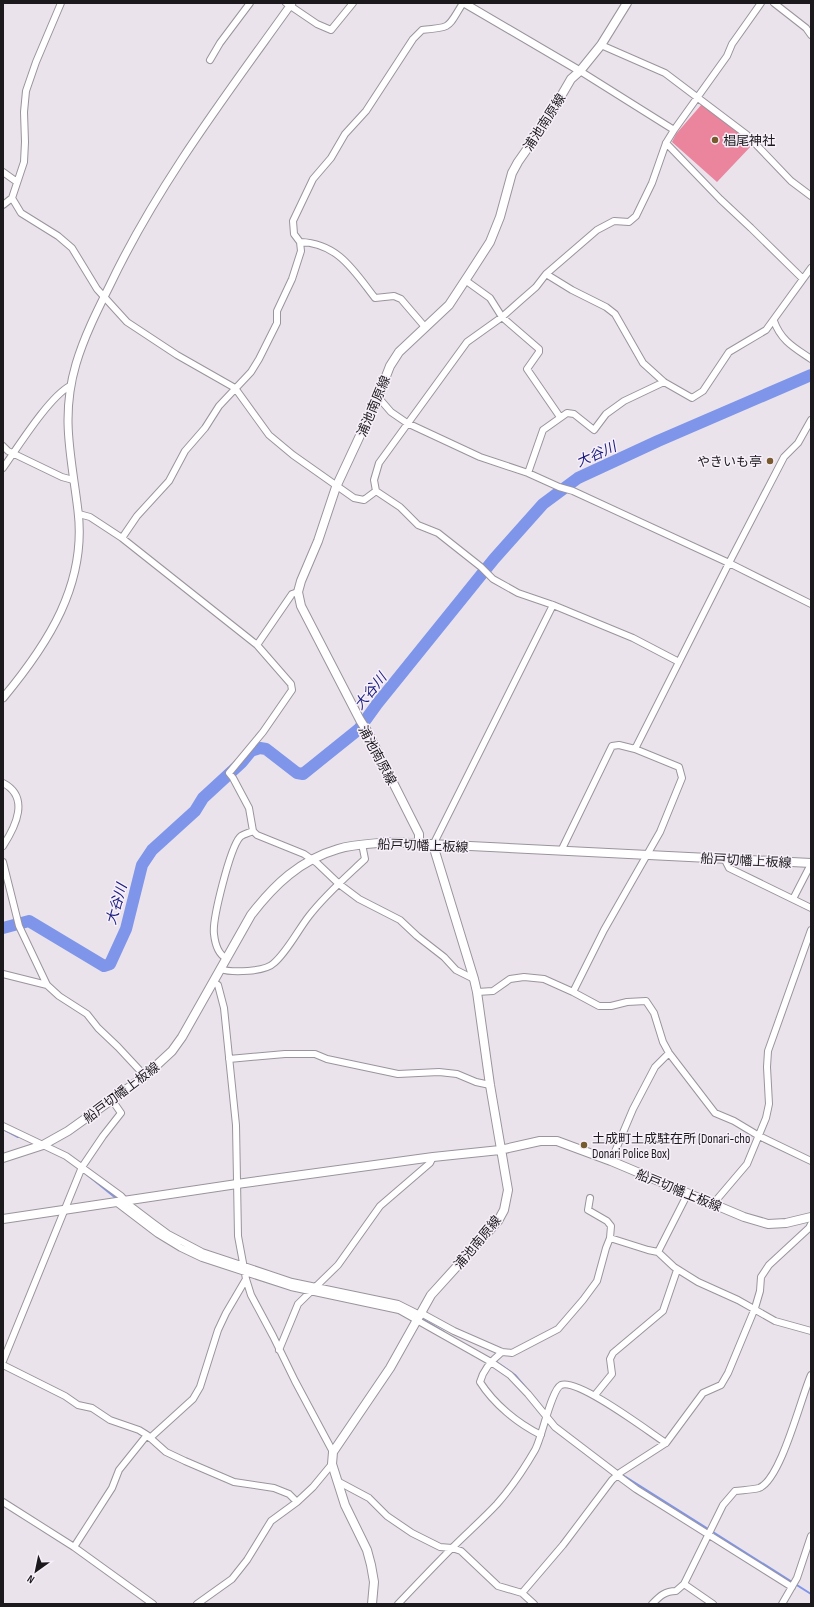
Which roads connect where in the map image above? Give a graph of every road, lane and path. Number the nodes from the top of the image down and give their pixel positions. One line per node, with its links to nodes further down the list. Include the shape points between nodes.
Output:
1 (61, 3): 17 (street, via 26,91 24,162)
2 (250, 3): 11 (street)
3 (352, 3): 8 (street, via 331,30 317,24)
4 (463, 3): 12 (street); 21 (street, via 450,24 443,28 422,30 413,39 366,111 345,134 331,158 313,179 292,221 294,234)
5 (627, 3): 10 (main road, 浦池南原線)
6 (761, 3): 13 (street)
7 (774, 3): 9 (street, via 806,28)
8 (290, 4): 26 (street, via 178,165 140,227)
9 (811, 35)
10 (600, 45): 12 (main road, 浦池南原線); 13 (street, via 665,73)
11 (210, 60)
12 (580, 71): 14 (street); 25 (main road, 浦池南原線, via 571,79 546,122 518,162 490,242)
13 (698, 98): 14 (street); 18 (street, via 747,135 791,181)
14 (674, 130): 15 (street)
15 (666, 143): 23 (street, via 636,216 629,222 614,221 597,230); 24 (street)
16 (3, 172): 17 (street)
17 (17, 182): 19 (street)
18 (811, 196)
19 (12, 198): 20 (street); 26 (street, via 21,213 72,248)
20 (3, 205)
21 (300, 242): 29 (street, via 328,248 339,254 375,298 394,296 401,299); 33 (street, via 292,280 277,311 277,323 272,336 251,372)
22 (811, 268): 24 (street)
23 (546, 274): 27 (street, via 536,287); 31 (street, via 615,314 643,364)
24 (803, 279): 28 (street, via 775,316)
25 (466, 280): 27 (street, via 490,298); 29 (main road, 浦池南原線, via 449,305)
26 (104, 297): 32 (street, via 76,362); 33 (street, via 127,322)
27 (502, 317): 35 (street, via 540,349 526,369); 37 (street, via 467,342)
28 (774, 321): 30 (street, via 785,340); 31 (street, via 766,330 729,352 703,391 692,398)
29 (425, 327): 34 (main road, 浦池南原線, via 399,352 390,366)
30 (811, 359)
31 (664, 382): 35 (street, via 624,401 606,414 594,430 574,414 566,413)
32 (70, 386): 39 (street, via 49,405); 42 (street, via 68,427)
33 (235, 388): 43 (street, via 269,435); 46 (street, via 184,451 168,481 137,516)
34 (378, 398): 37 (street, via 391,412); 43 (main road, 浦池南原線)
35 (560, 417): 41 (street, via 543,430)
36 (811, 420): 47 (street, via 798,443 784,457)
37 (407, 423): 41 (street, via 480,457); 44 (street, via 379,463 374,480)
38 (3, 446): 39 (street)
39 (13, 454): 40 (street); 42 (street)
40 (3, 468)
41 (528, 473): 47 (street)
42 (73, 480): 45 (street)
43 (336, 487): 44 (street, via 354,498 364,500); 48 (main road, 浦池南原線)
44 (376, 491): 50 (street, via 400,507 418,525 438,533 487,574 518,593)
45 (79, 514): 46 (street, via 90,517); 53 (street, via 78,559 67,602 27,668)
46 (122, 538): 51 (street)
47 (729, 563): 49 (street); 52 (street)
48 (298, 592): 51 (street, via 292,594); 57 (main road, 浦池南原線, via 301,606 419,834)
49 (811, 604)
50 (553, 605): 52 (street, via 633,638); 59 (street)
51 (257, 645): 56 (street, via 291,684 292,690 263,732 229,773 249,808)
52 (679, 662): 54 (street)
53 (4, 694)
54 (635, 749): 61 (street, via 612,746); 62 (street, via 679,767 682,778)
55 (3, 783): 60 (street, via 15,792 19,802 14,826)
56 (253, 831): 64 (street); 71 (street, via 240,836 234,846 222,884 214,933 215,943 222,956)
57 (419, 843): 58 (main road, 船戸切幡上板線); 59 (main road, 船戸切幡上板線)
58 (362, 844): 64 (main road, 船戸切幡上板線, via 338,849); 67 (street, via 365,859)
59 (433, 845): 61 (main road, 船戸切幡上板線); 74 (main road, 浦池南原線)
60 (3, 846)
61 (561, 851): 62 (main road, 船戸切幡上板線)
62 (648, 855): 63 (main road, 船戸切幡上板線); 78 (street, via 604,930)
63 (724, 858): 66 (main road, 船戸切幡上板線); 68 (street, via 729,868)
64 (312, 860): 67 (street); 71 (main road, 船戸切幡上板線, via 276,885 263,898)
65 (3, 862): 76 (street, via 19,925)
66 (811, 864): 68 (street)
67 (339, 884): 72 (street, via 309,915 274,963 262,969); 74 (street, via 358,899 400,920 456,970)
68 (793, 899): 69 (street)
69 (811, 908)
70 (811, 930): 85 (street, via 768,1051 766,1067 769,1104)
71 (226, 958): 72 (main road, 船戸切幡上板線)
72 (220, 969): 75 (main road, 船戸切幡上板線)
73 (3, 974): 76 (street)
74 (474, 979): 77 (main road, 浦池南原線)
75 (213, 982): 80 (street, via 218,985 224,1008); 81 (main road, 船戸切幡上板線, via 172,1051)
76 (47, 985): 81 (street, via 86,1014)
77 (477, 992): 78 (street, via 492,991 510,979 524,977 544,979); 82 (main road, 浦池南原線)
78 (573, 992): 79 (street, via 599,1006 646,1001 654,1013)
79 (669, 1054): 85 (street, via 716,1113); 91 (street, via 655,1067 633,1109)
80 (229, 1060): 82 (street, via 285,1054 315,1054 327,1059 398,1074 440,1072 456,1074); 93 (street, via 236,1125)
81 (145, 1076): 83 (main road, 船戸切幡上板線)
82 (490, 1085): 87 (main road, 浦池南原線)
83 (112, 1100): 86 (main road, 船戸切幡上板線, via 68,1132); 92 (street, via 122,1113 103,1136)
84 (3, 1126): 86 (street)
85 (759, 1136): 90 (street); 97 (street, via 748,1164)
86 (43, 1145): 89 (main road, 船戸切幡上板線); 92 (street, via 66,1156)
87 (500, 1150): 88 (main road, 船戸切幡上板線); 91 (main road, 船戸切幡上板線, via 540,1141 556,1141); 108 (main road, 浦池南原線, via 508,1190 504,1210 484,1238 431,1295)
88 (433, 1157): 93 (main road, 船戸切幡上板線); 106 (street, via 430,1163 380,1206 338,1265)
89 (3, 1158)
90 (811, 1161)
91 (611, 1162): 94 (main road, 船戸切幡上板線)
92 (82, 1169): 96 (street); 98 (street)
93 (237, 1184): 96 (main road, 船戸切幡上板線); 105 (street, via 238,1236)
94 (688, 1193): 97 (main road, 船戸切幡上板線); 103 (street)
95 (590, 1198): 102 (street, via 588,1210 607,1220 611,1226)
96 (120, 1201): 98 (main road, 船戸切幡上板線); 105 (street, via 190,1246); 105 (street, via 158,1234 181,1248)
97 (713, 1204): 99 (main road, 船戸切幡上板線, via 768,1224)
98 (64, 1211): 100 (main road, 船戸切幡上板線); 113 (street)
99 (811, 1217)
100 (3, 1219)
101 (811, 1224): 107 (street, via 769,1265 761,1277)
102 (610, 1238): 103 (street); 111 (street, via 597,1281 558,1329 512,1353)
103 (658, 1252): 104 (street)
104 (677, 1270): 107 (street); 116 (street, via 663,1311 613,1353 610,1359 612,1374)
105 (245, 1272): 106 (street); 110 (street, via 251,1295); 119 (street, via 218,1330 200,1387 193,1399)
106 (313, 1289): 108 (street); 110 (street, via 298,1304)
107 (755, 1308): 109 (street, via 775,1321); 120 (street, via 721,1384 704,1393)
108 (419, 1316): 111 (street); 112 (street); 121 (main road, 浦池南原線, via 380,1385)
109 (811, 1331)
110 (279, 1350): 121 (street)
111 (502, 1352): 112 (street)
112 (492, 1360): 117 (street, via 518,1381); 118 (street, via 480,1382 485,1390 514,1418)
113 (3, 1361)
114 (3, 1365): 119 (street, via 58,1392 78,1405 92,1408 110,1420 139,1430)
115 (811, 1374): 127 (street, via 784,1452 768,1482 759,1488 734,1491 723,1505)
116 (595, 1396): 117 (street, via 570,1385 562,1385 556,1390); 120 (street)
117 (547, 1416): 118 (street); 123 (street, via 568,1438)
118 (540, 1435): 130 (street, via 537,1448 526,1466 497,1504)
119 (148, 1437): 126 (street, via 166,1452 185,1462 234,1482 274,1488 289,1494); 129 (street, via 120,1470 112,1488)
120 (666, 1443): 123 (street)
121 (333, 1452): 122 (main road)
122 (332, 1464): 124 (main road); 126 (street)
123 (619, 1474): 127 (street); 133 (street, via 564,1545)
124 (339, 1482): 130 (street, via 369,1498 387,1516 412,1533 440,1547); 136 (main road, via 345,1505 369,1557 374,1582)
125 (3, 1502): 129 (street)
126 (298, 1502): 135 (street, via 271,1521 232,1579)
127 (709, 1532): 131 (street); 132 (street)
128 (811, 1536): 132 (street)
129 (74, 1547): 134 (street)
130 (452, 1548): 133 (street, via 461,1551 498,1586); 137 (street)
131 (684, 1584): 139 (street, via 676,1591 663,1593); 140 (street)
132 (793, 1584): 141 (street)
133 (522, 1593): 138 (street)
134 (153, 1604)
135 (197, 1604)
136 (372, 1604)
137 (398, 1604)
138 (534, 1604)
139 (652, 1604)
140 (713, 1604)
141 (782, 1604)

